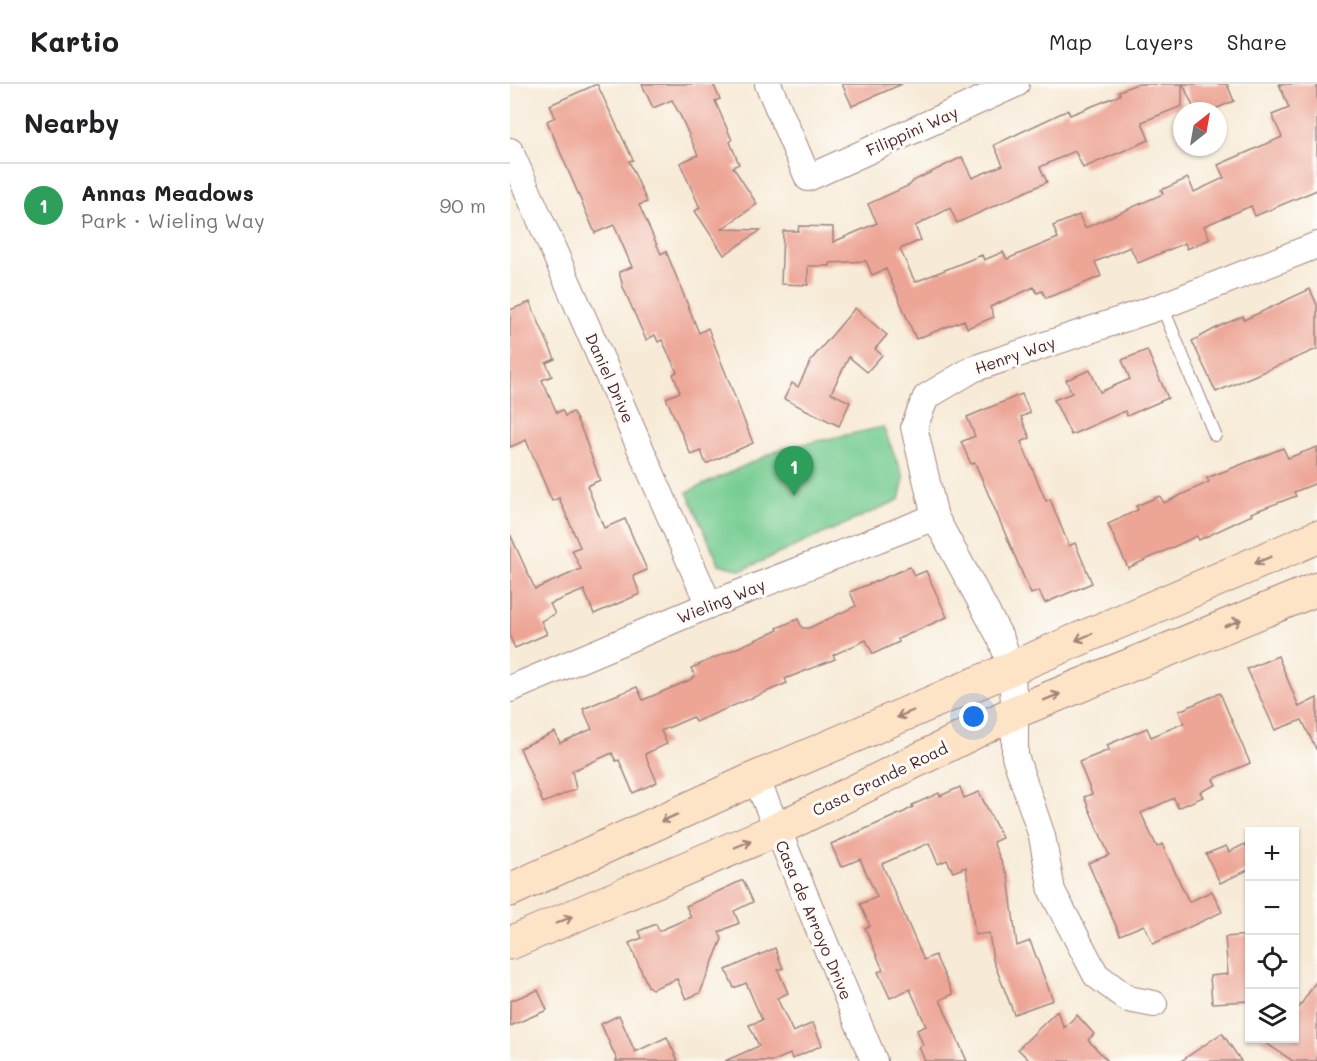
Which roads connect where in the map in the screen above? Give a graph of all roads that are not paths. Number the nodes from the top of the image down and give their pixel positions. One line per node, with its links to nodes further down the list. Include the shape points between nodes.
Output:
1 (768, 84): 2 (street, Filippini Way, via 808,178)
2 (1016, 84)
3 (510, 151): 10 (street, Daniel Drive)
4 (1317, 245): 5 (street, Henry Way)
5 (1162, 306): 6 (lane); 7 (street, Henry Way, via 973,369 926,398 914,427)
6 (1215, 435)
7 (934, 517): 10 (street, Wieling Way); 11 (street, Henry Way, via 1001,639)
8 (1317, 537): 11 (main road, one-way to 11)
9 (1317, 589): 13 (main road, Casa Grande Road, one-way to 9)
10 (709, 605): 12 (street, Wieling Way)
11 (1011, 668): 13 (street, Henry Way); 14 (main road, one-way to 14)
12 (510, 689)
13 (1015, 712): 15 (main road, Casa Grande Road); 18 (street, Henry Way, via 1014,756 1042,836 1052,891 1096,975 1128,999)
14 (756, 778): 15 (street, Casa de Arroyo Drive); 16 (main road, one-way to 16)
15 (776, 830): 17 (main road, Casa Grande Road, one-way to 15); 19 (street, Casa de Arroyo Drive)
16 (510, 890)
17 (510, 943)
18 (1154, 1004)
19 (874, 1061)

